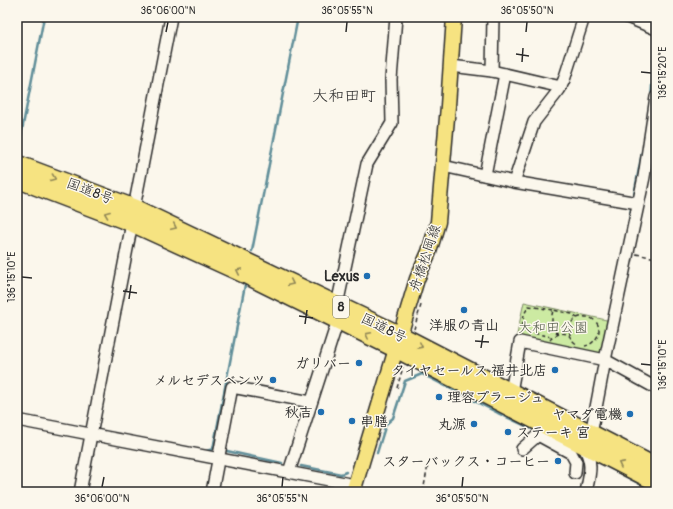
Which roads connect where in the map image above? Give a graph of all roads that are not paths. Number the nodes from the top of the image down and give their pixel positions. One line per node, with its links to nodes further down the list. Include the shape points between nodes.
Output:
1 (171, 17): 19 (street)
2 (396, 17): 20 (street, via 391,79 392,123 367,164)
3 (454, 17): 8 (main road, 舟橋松岡線)
4 (493, 17): 9 (street)
5 (584, 17): 11 (street)
6 (627, 17): 7 (street)
7 (656, 29)
8 (451, 66): 9 (street); 14 (main road, 舟橋松岡線)
9 (492, 71): 10 (street)
10 (506, 74): 11 (street); 15 (street)
11 (560, 87): 17 (street, via 534,122)
12 (656, 96): 18 (street)
13 (17, 164): 19 (highway, 国道8号 / 8, one-way to 19)
14 (443, 166): 15 (street); 21 (main road, 舟橋松岡線, via 438,222)
15 (485, 175): 17 (street)
16 (17, 179): 19 (highway, 国道8号 / 8, one-way to 16)
17 (514, 182): 18 (street)
18 (638, 203): 22 (street)
19 (133, 216): 20 (highway, 国道8号 / 8, via 246,275); 27 (street)
20 (337, 312): 21 (highway, 国道8号 / 8); 25 (street)
21 (398, 342): 24 (highway, 国道8号 / 8, one-way to 24); 28 (highway, 国道8号 / 8); 35 (main road, 舟橋松岡線)
22 (605, 360): 23 (street); 24 (street, via 520,342); 28 (street)
23 (656, 388)
24 (511, 392): 28 (highway, 国道8号 / 8)
25 (311, 402): 30 (street, via 232,387); 32 (street)
26 (17, 420): 27 (street)
27 (91, 434): 30 (street); 36 (street)
28 (586, 439): 31 (highway, 国道8号 / 8); 34 (highway, 国道8号 / 8, one-way to 28); 38 (street, via 591,470)
29 (522, 449): 33 (street, via 538,435 571,453 576,462)
30 (219, 459): 32 (street); 37 (street)
31 (656, 468)
32 (289, 472): 35 (street)
33 (575, 473)
34 (656, 482)
35 (354, 488)
36 (80, 492)
37 (212, 492)
38 (586, 492)

